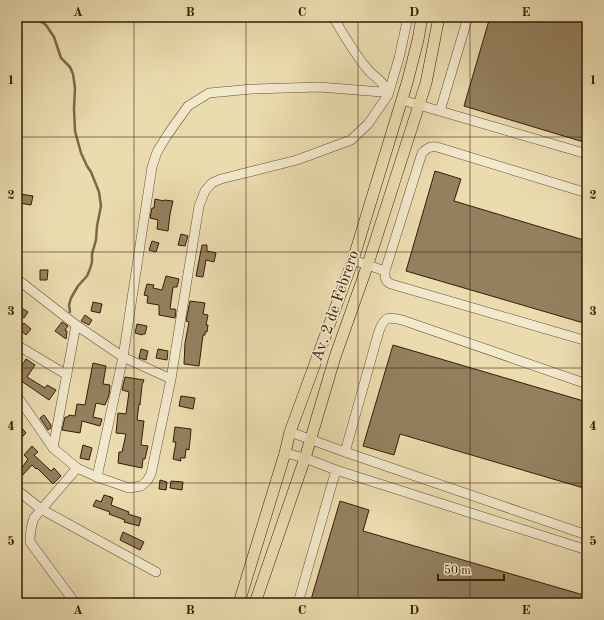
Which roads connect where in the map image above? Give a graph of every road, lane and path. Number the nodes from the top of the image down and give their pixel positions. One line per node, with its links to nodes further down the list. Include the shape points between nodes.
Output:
1 (333, 17): 18 (street, via 370,72 385,85 385,91 319,87 252,89 209,93 188,106 160,146 152,167)
2 (408, 17): 20 (street, via 388,95 368,124 351,140 297,160 221,179 205,190 199,206)
3 (422, 17): 6 (main road, Av. 2 de Febrero)
4 (439, 17): 7 (main road, Av. 2 de Febrero)
5 (468, 17): 8 (street)
6 (402, 100): 7 (street); 11 (main road, Av. 2 de Febrero)
7 (420, 105): 8 (street); 12 (main road, Av. 2 de Febrero)
8 (440, 111): 9 (street)
9 (587, 154)
10 (587, 193): 13 (street, via 437,147 427,148 422,153)
11 (353, 260): 12 (street); 23 (main road, Av. 2 de Febrero)
12 (368, 264): 13 (street); 24 (main road, Av. 2 de Febrero, via 335,357)
13 (385, 271): 16 (street, via 385,279 391,284)
14 (17, 278): 15 (street)
15 (76, 325): 18 (street); 19 (street)
16 (587, 341)
17 (17, 345): 19 (street)
18 (123, 356): 20 (street); 31 (street)
19 (67, 375): 25 (street)
20 (171, 379): 31 (street, via 151,474 147,481 141,486 129,488)
21 (587, 384): 26 (street, via 402,320 386,318 379,331)
22 (17, 396): 25 (street)
23 (290, 432): 24 (street); 27 (main road, Av. 2 de Febrero)
24 (310, 439): 26 (street); 28 (main road, Av. 2 de Febrero)
25 (53, 448): 29 (street)
26 (345, 452): 34 (street)
27 (286, 453): 28 (street); 38 (main road, Av. 2 de Febrero)
28 (305, 458): 30 (street); 39 (main road, Av. 2 de Febrero)
29 (77, 468): 31 (street); 33 (street)
30 (336, 470): 35 (street); 40 (street)
31 (97, 477)
32 (17, 490): 33 (street)
33 (41, 509): 36 (street); 37 (street, via 31,525 30,542)
34 (587, 535)
35 (587, 550)
36 (156, 572)
37 (75, 603)
38 (239, 603)
39 (255, 603)
40 (298, 603)

